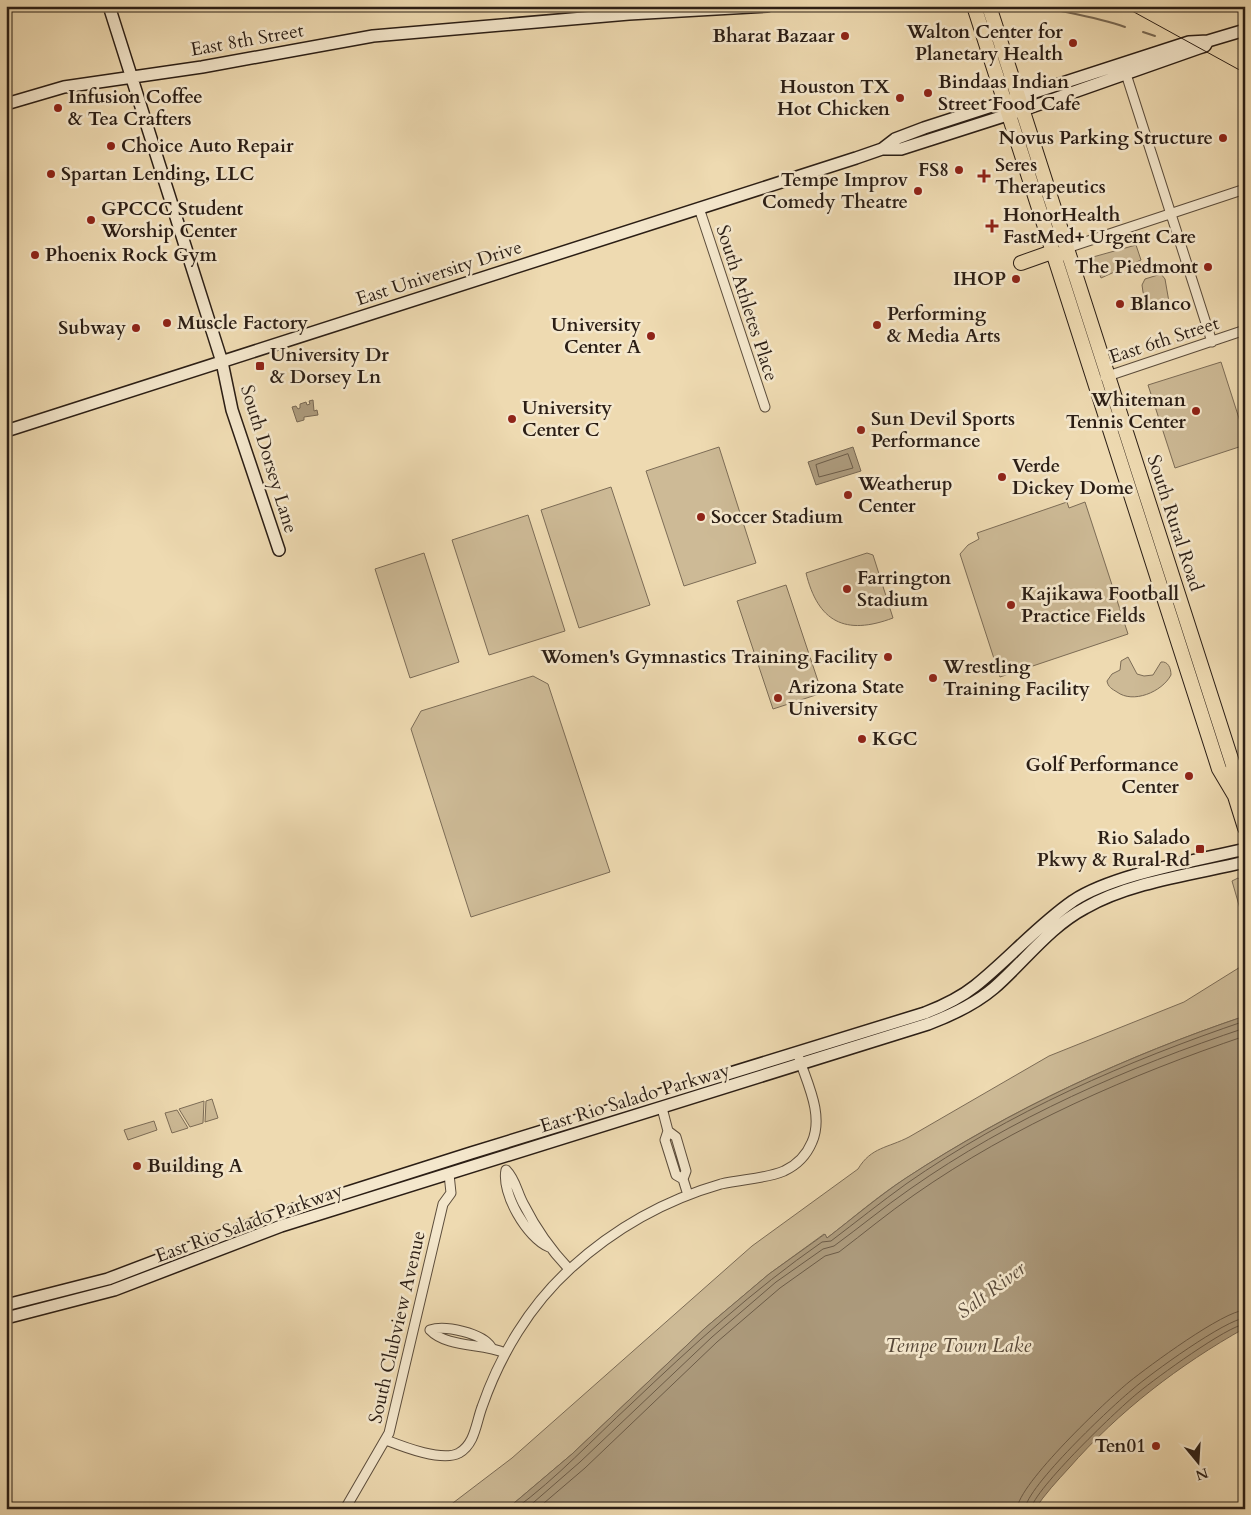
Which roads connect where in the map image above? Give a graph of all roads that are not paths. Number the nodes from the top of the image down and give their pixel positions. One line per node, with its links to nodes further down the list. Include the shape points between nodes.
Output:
1 (108, 6): 8 (main road, South Dorsey Lane)
2 (767, 6): 8 (main road, East 8th Street, via 412,31)
3 (974, 6): 10 (main road, South Rural Road)
4 (989, 6): 10 (main road, South Rural Road)
5 (1245, 30): 6 (main road, East University Drive)
6 (1208, 41): 7 (main road, East University Drive, via 1205,46); 10 (main road, East University Drive, via 1195,40)
7 (1126, 74): 10 (main road, East University Drive); 14 (street)
8 (131, 78): 9 (main road, East 8th Street, via 64,87); 22 (main road, South Dorsey Lane)
9 (6, 104)
10 (1014, 105): 12 (main road, South Rural Road); 13 (main road, East University Drive, via 895,139 882,149); 15 (main road, South Rural Road)
11 (1245, 189): 14 (street)
12 (1035, 197): 16 (main road, South Rural Road); 17 (main road, via 1039,244 1036,252)
13 (700, 208): 22 (main road, East University Drive); 25 (street, South Athletes Place)
14 (1170, 214): 15 (street); 21 (street)
15 (1067, 248): 19 (main road, South Rural Road)
16 (1052, 252): 17 (main road); 18 (main road, South Rural Road); 19 (main road, via 1062,258 1074,296)
17 (1021, 263): 18 (main road, via 1047,267)
18 (1067, 299): 24 (main road, South Rural Road)
19 (1086, 307): 23 (main road, South Rural Road)
20 (1245, 330): 21 (street, East 6th Street)
21 (1212, 342): 23 (street, East 6th Street)
22 (222, 362): 26 (main road, East University Drive); 27 (main road, South Dorsey Lane, via 232,410)
23 (1108, 376): 24 (street, East 6th Street); 28 (main road, South Rural Road, via 1233,765)
24 (1093, 380): 28 (main road, South Rural Road, via 1219,769)
25 (765, 407)
26 (6, 431)
27 (279, 550)
28 (1235, 796): 29 (main road, South Rural Road)
29 (1245, 828)
30 (1245, 849): 32 (main road, East Rio Salado Parkway, via 1096,889 1061,910 975,986 948,1003)
31 (1245, 862): 32 (main road, East Rio Salado Parkway, via 1146,886 1084,908 971,1005 928,1024)
32 (799, 1058): 33 (main road, East Rio Salado Parkway); 34 (main road, East Rio Salado Parkway); 37 (street, via 816,1112 812,1142 801,1160 779,1173 730,1182)
33 (662, 1108): 35 (main road, East Rio Salado Parkway); 37 (street, via 668,1131 676,1137 686,1171 683,1179)
34 (499, 1144): 35 (street); 39 (main road, East Rio Salado Parkway, via 246,1225 108,1279)
35 (502, 1158): 36 (main road, East Rio Salado Parkway); 38 (street, via 548,1247)
36 (449, 1174): 40 (main road, East Rio Salado Parkway, via 251,1236 114,1290); 41 (street, South Clubview Avenue, via 451,1193 443,1204)
37 (688, 1195): 38 (street, via 615,1233)
38 (569, 1269): 42 (street, via 532,1312)
39 (6, 1305)
40 (6, 1318)
41 (415, 1326): 42 (street, via 430,1330 436,1337 491,1346); 43 (street, South Clubview Avenue)
42 (505, 1353): 43 (street, via 471,1440 464,1450 442,1456)
43 (386, 1440): 44 (street, South Clubview Avenue)
44 (345, 1509)

